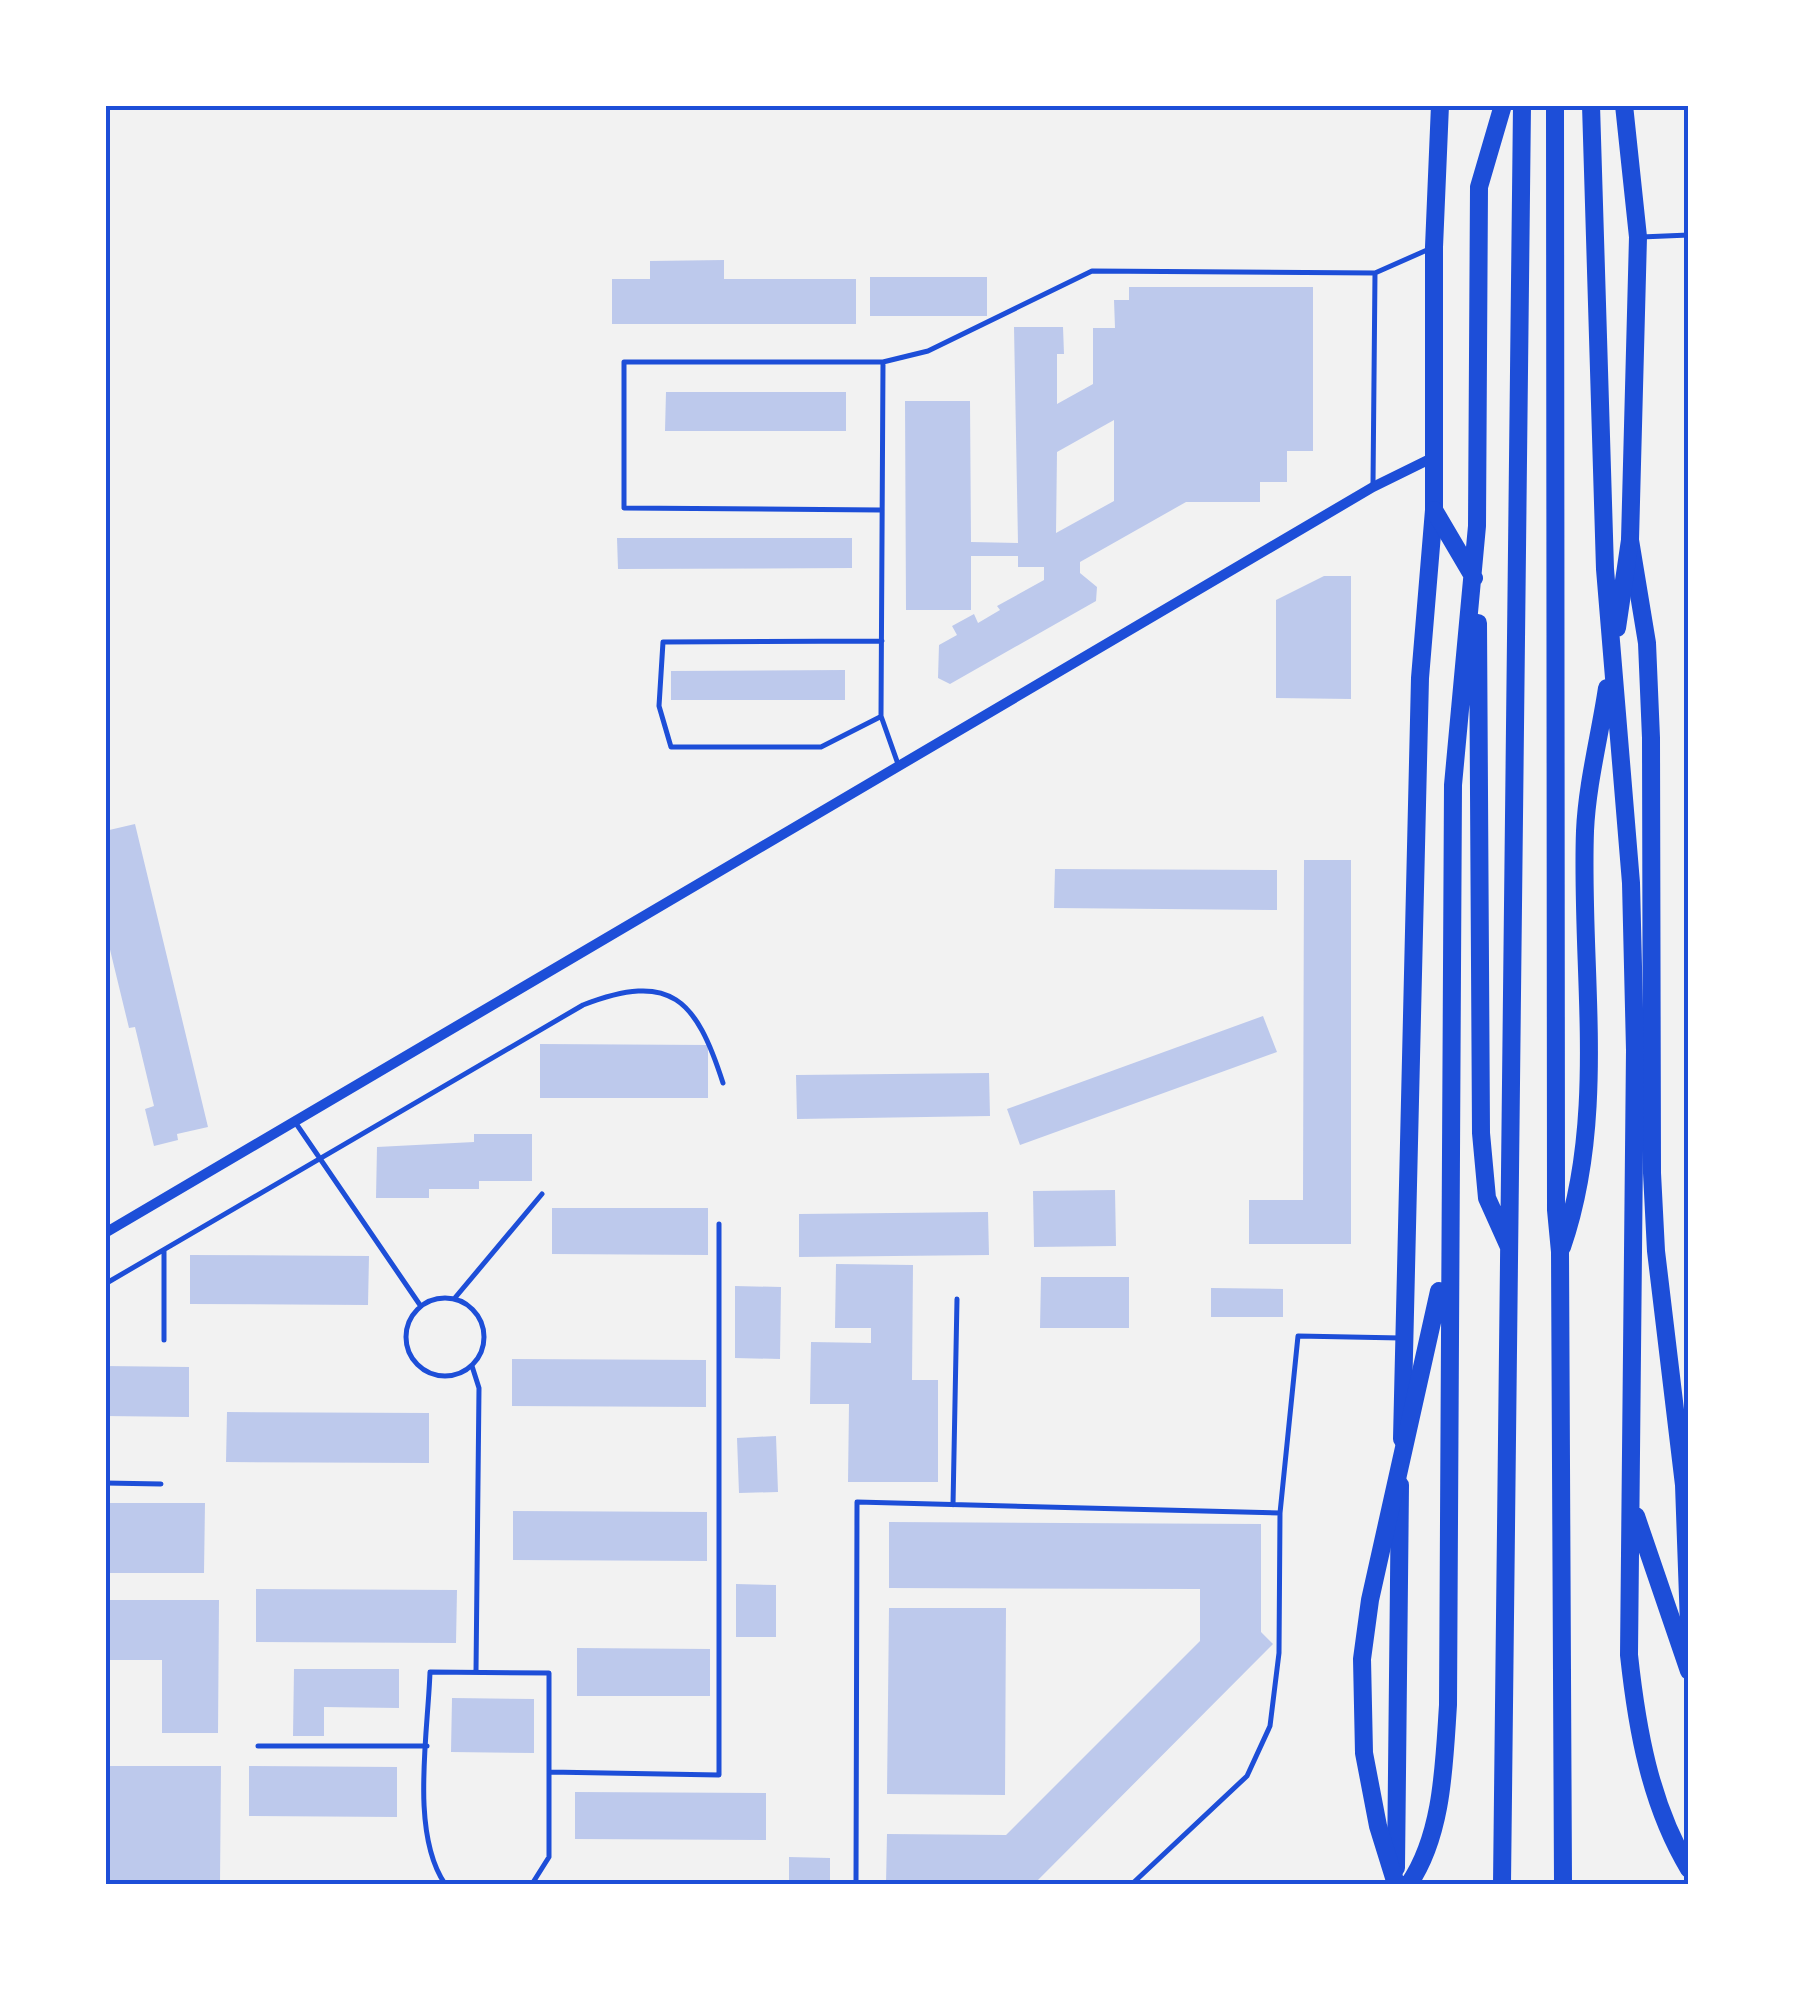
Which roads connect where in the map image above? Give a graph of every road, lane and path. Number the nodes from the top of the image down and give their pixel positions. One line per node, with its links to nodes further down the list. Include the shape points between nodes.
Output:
1 (1440, 105): 9 (main road)
2 (1503, 105): 27 (main road, via 1479,187 1476,526 1454,785)
3 (1522, 105): 29 (main road)
4 (1554, 105): 28 (main road)
5 (1591, 105): 40 (main road, via 1604,568 1631,883)
6 (1624, 105): 8 (main road)
7 (1689, 235): 8 (lane)
8 (1638, 237): 16 (main road)
9 (1434, 247): 10 (lane); 12 (main road)
10 (1375, 273): 11 (lane, via 1092,271 928,351); 13 (lane)
11 (882, 362): 14 (lane); 14 (lane, via 624,362 624,508)
12 (1435, 456): 13 (street); 15 (main road)
13 (1373, 487): 19 (street)
14 (880, 510): 17 (lane)
15 (1434, 510): 29 (main road, via 1477,582 1481,1133 1487,1198); 34 (main road, via 1420,678)
16 (1630, 540): 28 (main road, via 1585,828 1588,1102 1579,1198); 39 (main road, via 1646,643 1651,738 1656,1251)
17 (882, 641): 18 (lane); 18 (lane, via 662,642 659,706 671,747 821,747)
18 (881, 716): 19 (lane)
19 (899, 768): 21 (street)
20 (722, 1083): 22 (lane, via 710,1044 684,1002 652,990 620,990 583,1005)
21 (295, 1122): 22 (lane); 25 (street)
22 (319, 1160): 26 (lane); 33 (lane)
23 (542, 1194): 31 (lane)
24 (719, 1224): 48 (lane, via 719,1775)
25 (105, 1234)
26 (164, 1250): 30 (lane); 35 (lane)
27 (1447, 1251): 50 (main road, via 1448,1706 1434,1821); 50 (main road, via 1362,1660 1364,1753 1378,1826)
28 (1560, 1252): 56 (main road)
29 (1511, 1253): 55 (main road)
30 (105, 1284)
31 (454, 1299): 33 (lane); 36 (lane, via 472,1308 482,1326 483,1348)
32 (956, 1299): 41 (lane)
33 (421, 1306): 36 (lane, via 406,1335 418,1366 440,1376)
34 (1404, 1338): 42 (lane, via 1298,1336); 50 (main road, via 1393,1785)
35 (164, 1340)
36 (472, 1366): 45 (lane, via 479,1388)
37 (105, 1484): 38 (lane)
38 (162, 1484)
39 (1687, 1484): 43 (main road)
40 (1630, 1495): 44 (main road); 49 (main road, via 1635,1712 1652,1781)
41 (953, 1505): 42 (lane); 53 (lane, via 856,1502)
42 (1280, 1513): 54 (lane, via 1279,1652 1270,1726 1246,1776)
43 (1689, 1625)
44 (1689, 1671)
45 (476, 1672): 47 (lane, via 430,1672); 48 (lane, via 549,1673)
46 (258, 1746): 47 (lane)
47 (428, 1746): 51 (lane, via 426,1835)
48 (549, 1772): 52 (lane, via 549,1857)
49 (1689, 1869)
50 (1398, 1882)
51 (446, 1884)
52 (532, 1884)
53 (856, 1884)
54 (1132, 1884)
55 (1502, 1884)
56 (1564, 1884)

